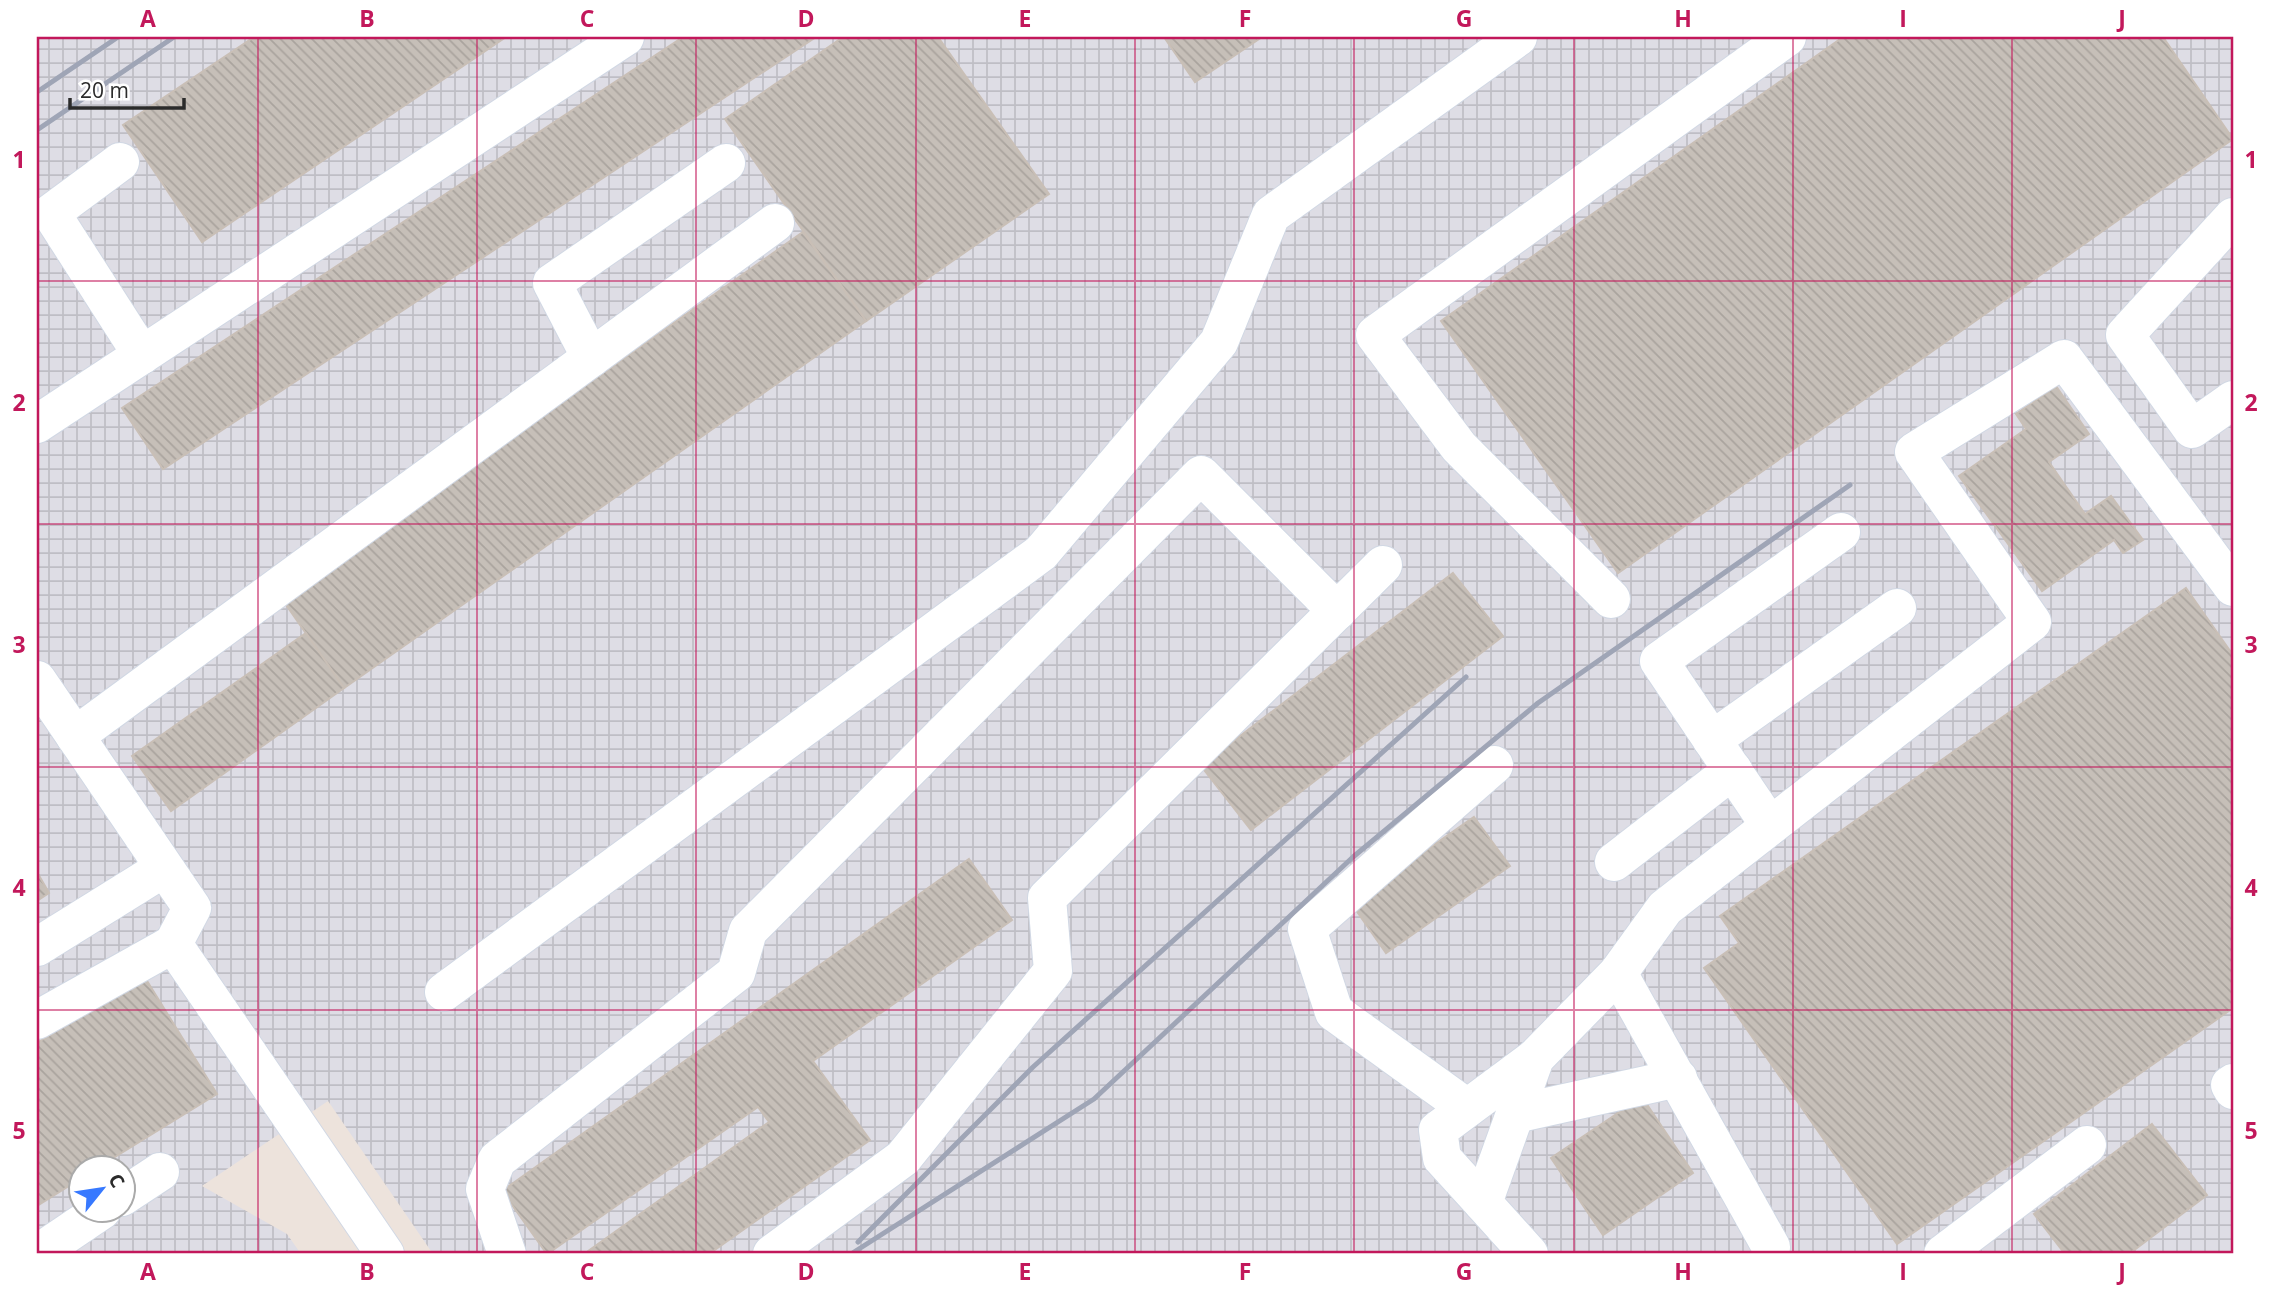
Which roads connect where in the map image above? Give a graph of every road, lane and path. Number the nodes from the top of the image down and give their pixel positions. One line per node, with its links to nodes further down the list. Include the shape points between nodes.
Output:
1 (625, 37): 8 (street)
2 (1518, 37): 28 (street, via 1271,215 1219,342 1041,553)
3 (1787, 37): 15 (street, via 1375,335 1460,447)
4 (120, 162): 8 (street, via 51,213)
5 (726, 163): 9 (street, via 552,283)
6 (2233, 217): 10 (street, via 2125,335 2192,429)
7 (775, 223): 9 (street)
8 (142, 355): 11 (street)
9 (591, 358): 19 (street)
10 (2233, 401)
11 (37, 424)
12 (1841, 532): 20 (street, via 1659,661)
13 (1383, 565): 17 (street)
14 (2233, 587): 22 (street, via 2064,359 1914,452 2032,622)
15 (1611, 599)
16 (1896, 608): 20 (street)
17 (1336, 611): 44 (street, via 1201,475 748,930 736,973 496,1160 485,1189); 45 (street, via 1047,898 1053,971 903,1158)
18 (37, 680): 19 (street)
19 (75, 736): 24 (street)
20 (1722, 755): 22 (street); 23 (street)
21 (1494, 765): 34 (street, via 1307,929 1334,1012)
22 (1770, 826): 27 (street, via 1665,908)
23 (1614, 862)
24 (164, 868): 25 (street, via 191,908); 26 (street)
25 (173, 944): 29 (street); 43 (street)
26 (37, 947)
27 (1618, 973): 30 (street); 31 (street)
28 (444, 992)
29 (37, 1020)
30 (1535, 1058): 34 (street); 35 (street)
31 (1678, 1078): 35 (street); 46 (street, via 1771,1247)
32 (2233, 1083): 33 (street)
33 (2233, 1090)
34 (1467, 1108): 39 (street, via 1438,1130 1442,1158)
35 (1515, 1114): 39 (street)
36 (2087, 1145): 47 (street)
37 (160, 1172): 38 (street)
38 (136, 1188)
39 (1483, 1203): 41 (street)
40 (81, 1224): 42 (street)
41 (1517, 1249)
42 (37, 1254)
43 (385, 1254)
44 (508, 1254)
45 (772, 1254)
46 (1770, 1254)
47 (1943, 1254)

